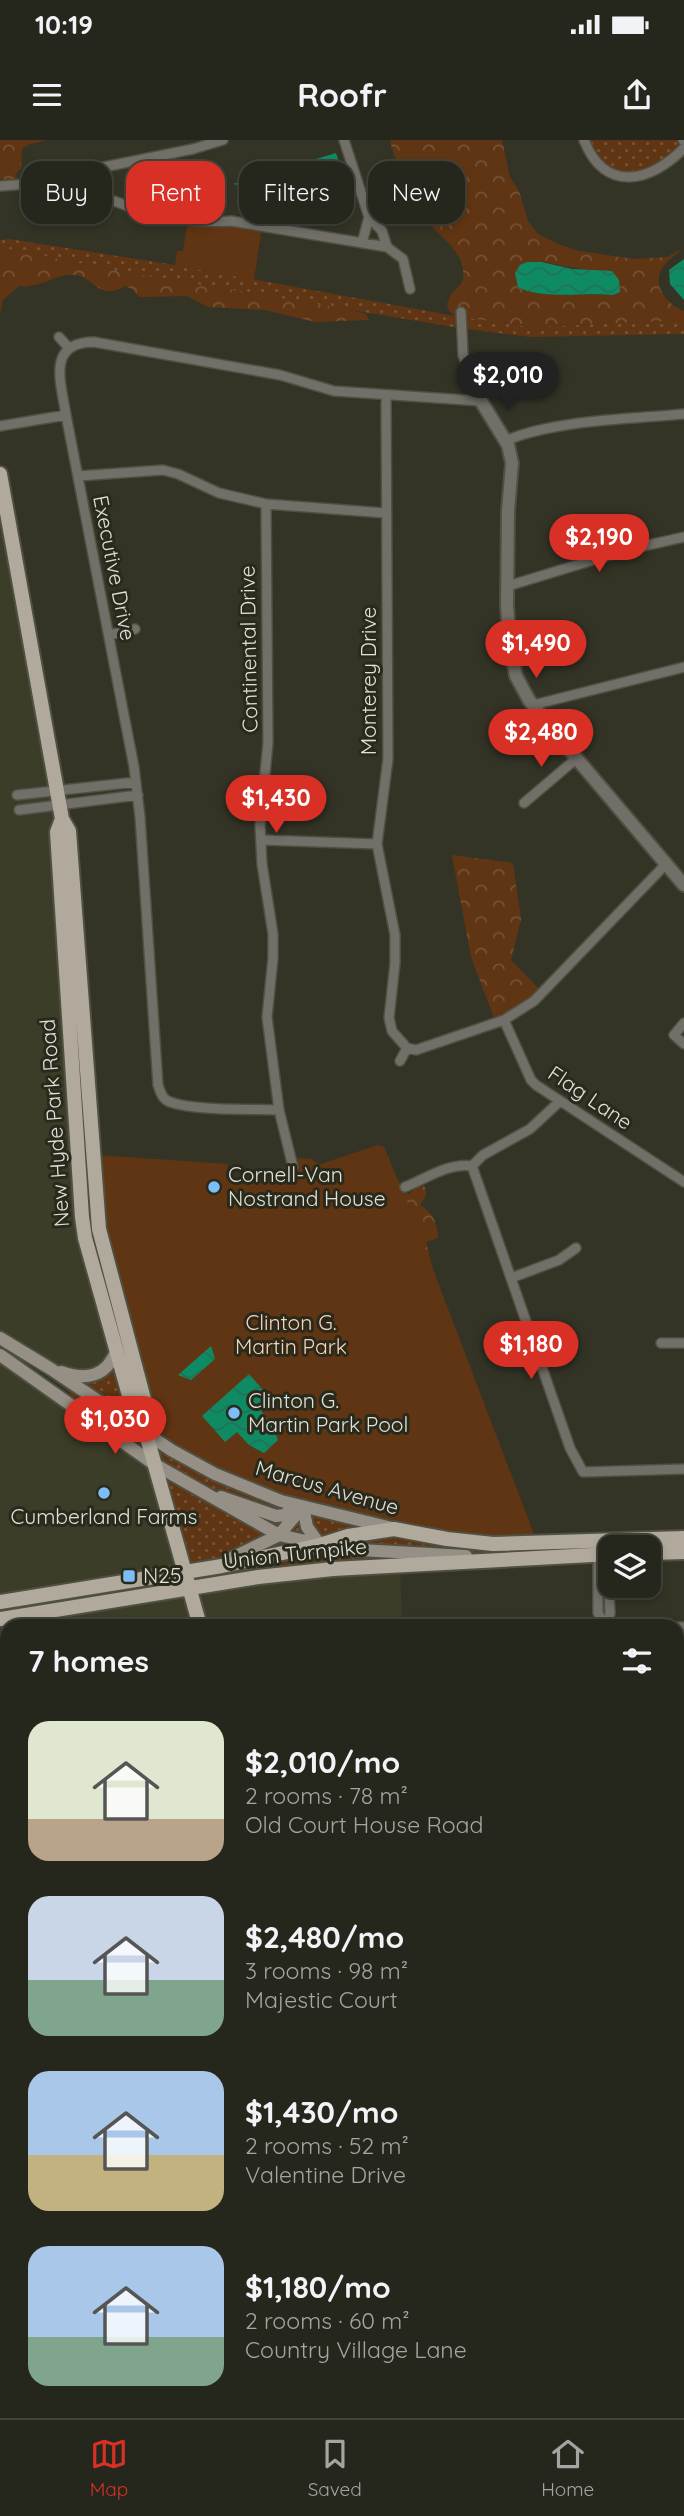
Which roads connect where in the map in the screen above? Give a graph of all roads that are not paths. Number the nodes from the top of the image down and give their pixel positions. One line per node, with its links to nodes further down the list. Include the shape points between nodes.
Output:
1 (223, 140): 5 (street)
2 (344, 140): 9 (street)
3 (584, 140): 4 (street, via 603,168 626,177 660,169)
4 (684, 148)
5 (112, 165)
6 (0, 183): 7 (street)
7 (21, 184)
8 (112, 201): 12 (street, via 184,220 231,221)
9 (368, 215)
10 (368, 222): 12 (street)
11 (375, 224): 13 (street)
12 (362, 243): 13 (street)
13 (387, 247): 14 (street, via 403,259)
14 (410, 289)
15 (461, 314): 19 (street, via 463,355)
16 (59, 337): 17 (street)
17 (69, 348): 18 (street, via 94,342 280,375 334,391); 21 (street, Executive Drive, via 60,358 59,371)
18 (386, 396): 19 (street); 27 (street, Monterey Drive)
19 (481, 401): 23 (street)
20 (684, 414): 23 (street, via 552,427)
21 (66, 415): 22 (street); 25 (street, Executive Drive)
22 (0, 426)
23 (505, 441): 29 (street, via 513,474)
24 (0, 474): 39 (main road, New Hyde Park Road)
25 (78, 476): 26 (street, via 163,470 226,495); 31 (street, Executive Drive)
26 (265, 504): 27 (street); 41 (street, Continental Drive, via 268,743)
27 (385, 513): 42 (street, Monterey Drive, via 388,740)
28 (684, 537): 29 (street)
29 (508, 586): 33 (street, via 516,676)
30 (135, 629): 31 (street)
31 (108, 635): 35 (street, Executive Drive)
32 (684, 667): 33 (street)
33 (533, 705): 34 (street)
34 (577, 758): 38 (street); 43 (street)
35 (136, 782): 36 (street, Executive Drive); 39 (street)
36 (138, 795): 39 (street); 51 (street, Executive Drive, via 162,1096 170,1102 206,1107)
37 (17, 796): 39 (street)
38 (524, 803)
39 (60, 805): 40 (street); 61 (main road, New Hyde Park Road, via 57,832 82,1217); 65 (main road, New Hyde Park Road, via 69,831 99,1228 145,1403)
40 (19, 810)
41 (262, 840): 42 (street); 51 (street, Continental Drive, via 273,934 267,1017)
42 (377, 844): 48 (street, Monterey Drive, via 395,934 389,1018 392,1031)
43 (666, 864): 44 (street); 45 (street, via 534,1001)
44 (684, 885)
45 (504, 1020): 48 (street, via 426,1048); 50 (street, Flag Lane, via 531,1080)
46 (684, 1023): 47 (street, via 674,1035)
47 (684, 1044)
48 (407, 1048): 49 (street)
49 (400, 1061)
50 (559, 1102): 52 (street, via 530,1129); 54 (street, Flag Lane)
51 (279, 1110): 53 (street, Continental Drive)
52 (472, 1166): 55 (street, via 448,1169); 57 (street)
53 (293, 1167)
54 (684, 1182)
55 (405, 1187)
56 (576, 1248): 57 (street, via 559,1260)
57 (511, 1278): 67 (street, via 570,1448 583,1472)
58 (0, 1338): 63 (main road, Marcus Avenue)
59 (661, 1343): 60 (street)
60 (684, 1343)
61 (117, 1350): 63 (main road, via 100,1373 69,1375); 65 (main road, New Hyde Park Road, via 132,1406)
62 (0, 1355): 64 (main road, Marcus Avenue)
63 (51, 1369): 65 (main road, Marcus Avenue)
64 (95, 1421): 65 (main road, via 121,1431); 66 (main road, Marcus Avenue)
65 (142, 1423): 66 (main road, New Hyde Park Road); 69 (main road, Marcus Avenue, via 171,1450 215,1474)
66 (154, 1464): 68 (main road, Marcus Avenue); 81 (main road, New Hyde Park Road)
67 (684, 1469)
68 (185, 1484): 69 (main road, via 276,1516); 71 (main road, Marcus Avenue)
69 (299, 1506): 70 (main road, Marcus Avenue); 71 (main road); 74 (main road)
70 (394, 1529): 74 (main road, Union Turnpike); 75 (main road, Marcus Avenue, via 493,1544)
71 (279, 1535): 74 (main road, Marcus Avenue); 80 (main road)
72 (684, 1538): 73 (main road, Marcus Avenue)
73 (661, 1541)
74 (320, 1545): 76 (main road, Marcus Avenue, via 457,1556); 80 (main road, Union Turnpike); 82 (main road, via 289,1563)
75 (598, 1550)
76 (598, 1550)
77 (598, 1550): 82 (main road, Union Turnpike)
78 (684, 1552): 79 (main road)
79 (661, 1553)
80 (208, 1568): 81 (main road, Union Turnpike)
81 (185, 1572): 83 (main road, New Hyde Park Road); 85 (main road, Union Turnpike)
82 (285, 1574): 83 (main road, Union Turnpike)
83 (189, 1587): 86 (main road, Union Turnpike); 87 (main road, New Hyde Park Road)
84 (599, 1598): 88 (street)
85 (0, 1602)
86 (0, 1619)
87 (198, 1619)
88 (602, 1619)

